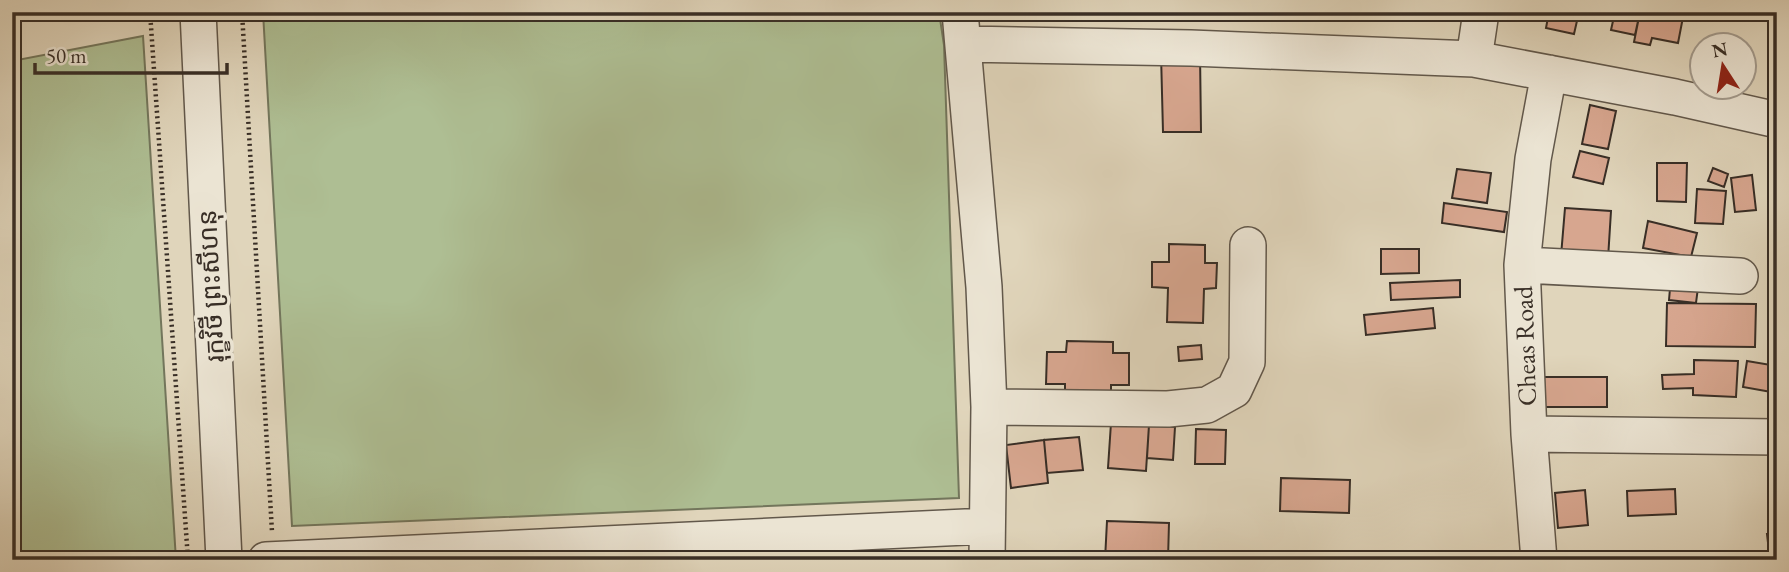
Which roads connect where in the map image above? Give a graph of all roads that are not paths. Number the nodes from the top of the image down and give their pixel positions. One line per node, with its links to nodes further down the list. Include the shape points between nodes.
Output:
1 (198, 12): 15 (street, រុក្ខវិថី ព្រះសីហនុ)
2 (1481, 12): 4 (street)
3 (962, 28): 4 (street, via 1204,49); 10 (street, via 984,287)
4 (1474, 59): 5 (street)
5 (1549, 73): 6 (street); 8 (street, via 1533,159)
6 (1777, 120)
7 (1248, 245): 10 (street, via 1247,362 1234,390 1207,405 1168,409)
8 (1522, 265): 9 (street, Cheas Road); 11 (street, Cheas Road)
9 (1740, 276)
10 (989, 407): 13 (street)
11 (1529, 434): 12 (street); 19 (street, Cheas Road)
12 (1777, 437)
13 (987, 526): 14 (street); 18 (street)
14 (737, 548): 17 (street)
15 (224, 560)
16 (266, 560): 17 (street)
17 (273, 560)
18 (987, 560)
19 (1539, 560)

